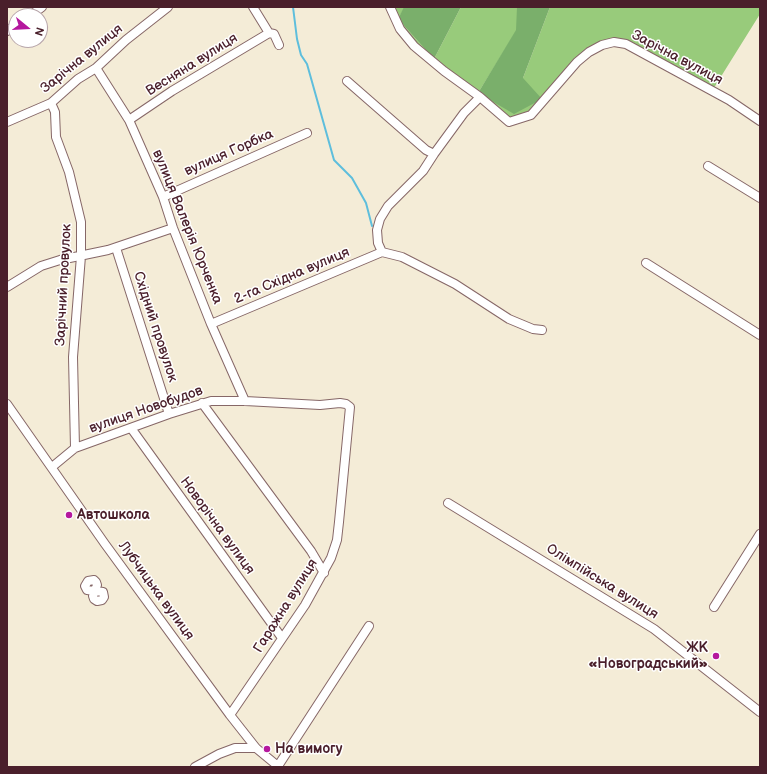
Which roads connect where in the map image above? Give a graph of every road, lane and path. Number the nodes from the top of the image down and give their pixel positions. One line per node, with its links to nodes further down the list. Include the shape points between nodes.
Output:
1 (168, 7): 6 (street, Зарічна вулиця)
2 (253, 7): 4 (street)
3 (390, 7): 8 (street, Зарічна вулиця, via 400,29 414,46)
4 (269, 33): 5 (street, via 274,34); 10 (street, Весняна вулиця)
5 (279, 45)
6 (96, 68): 9 (street, Зарічна вулиця); 10 (street, вулиця Валерія Юрченка)
7 (347, 81): 14 (street, via 426,150)
8 (480, 97): 12 (street, Зарічна вулиця, via 509,122 531,115 577,62 589,52 614,42 626,44 729,100); 14 (street, via 464,113)
9 (51, 103): 11 (street, Зарічна вулиця); 21 (street, Зарічний провулок, via 55,112 56,137 81,222)
10 (129, 120): 16 (street, вулиця Валерія Юрченка)
11 (7, 122)
12 (760, 122)
13 (307, 133): 16 (street, вулиця Горбка)
14 (434, 154): 20 (street, via 423,171 388,206 380,219 377,230)
15 (708, 166): 17 (street)
16 (163, 197): 18 (street, вулиця Валерія Юрченка)
17 (760, 198)
18 (173, 228): 19 (street); 24 (street, вулиця Валерія Юрченка)
19 (116, 248): 21 (street); 31 (street, Східний провулок)
20 (382, 252): 24 (street, 2-га Східна вулиця); 25 (street, via 402,257 455,284 509,319)
21 (80, 256): 23 (street, via 41,266); 33 (street, Зарічний провулок, via 73,357)
22 (646, 263): 26 (street)
23 (7, 287)
24 (212, 324): 27 (street, вулиця Валерія Юрченка)
25 (542, 330)
26 (760, 335)
27 (245, 401): 28 (street, вулиця Новобудов, via 222,400); 30 (street, вулиця Новобудов, via 320,405 340,403)
28 (202, 403): 31 (street, вулиця Новобудов); 37 (street, via 311,551)
29 (7, 404): 34 (street, Лубчицька вулиця)
30 (350, 407): 37 (street, Гаражна вулиця, via 337,540)
31 (169, 414): 32 (street, вулиця Новобудов)
32 (131, 428): 33 (street, вулиця Новобудов); 40 (street, Новорічна вулиця)
33 (75, 448): 34 (street, вулиця Новобудов)
34 (52, 468): 42 (street, Лубчицька вулиця)
35 (448, 503): 41 (street, Олімпійська вулиця, via 654,629)
36 (760, 534): 38 (street)
37 (324, 573): 40 (street, Гаражна вулиця)
38 (714, 607)
39 (369, 626): 45 (street)
40 (282, 638): 42 (street, Гаражна вулиця)
41 (760, 712)
42 (230, 715): 43 (street, Лубчицька вулиця)
43 (256, 748): 44 (street, via 235,748); 45 (street, Лубчицька вулиця)
44 (195, 767)
45 (278, 767)

